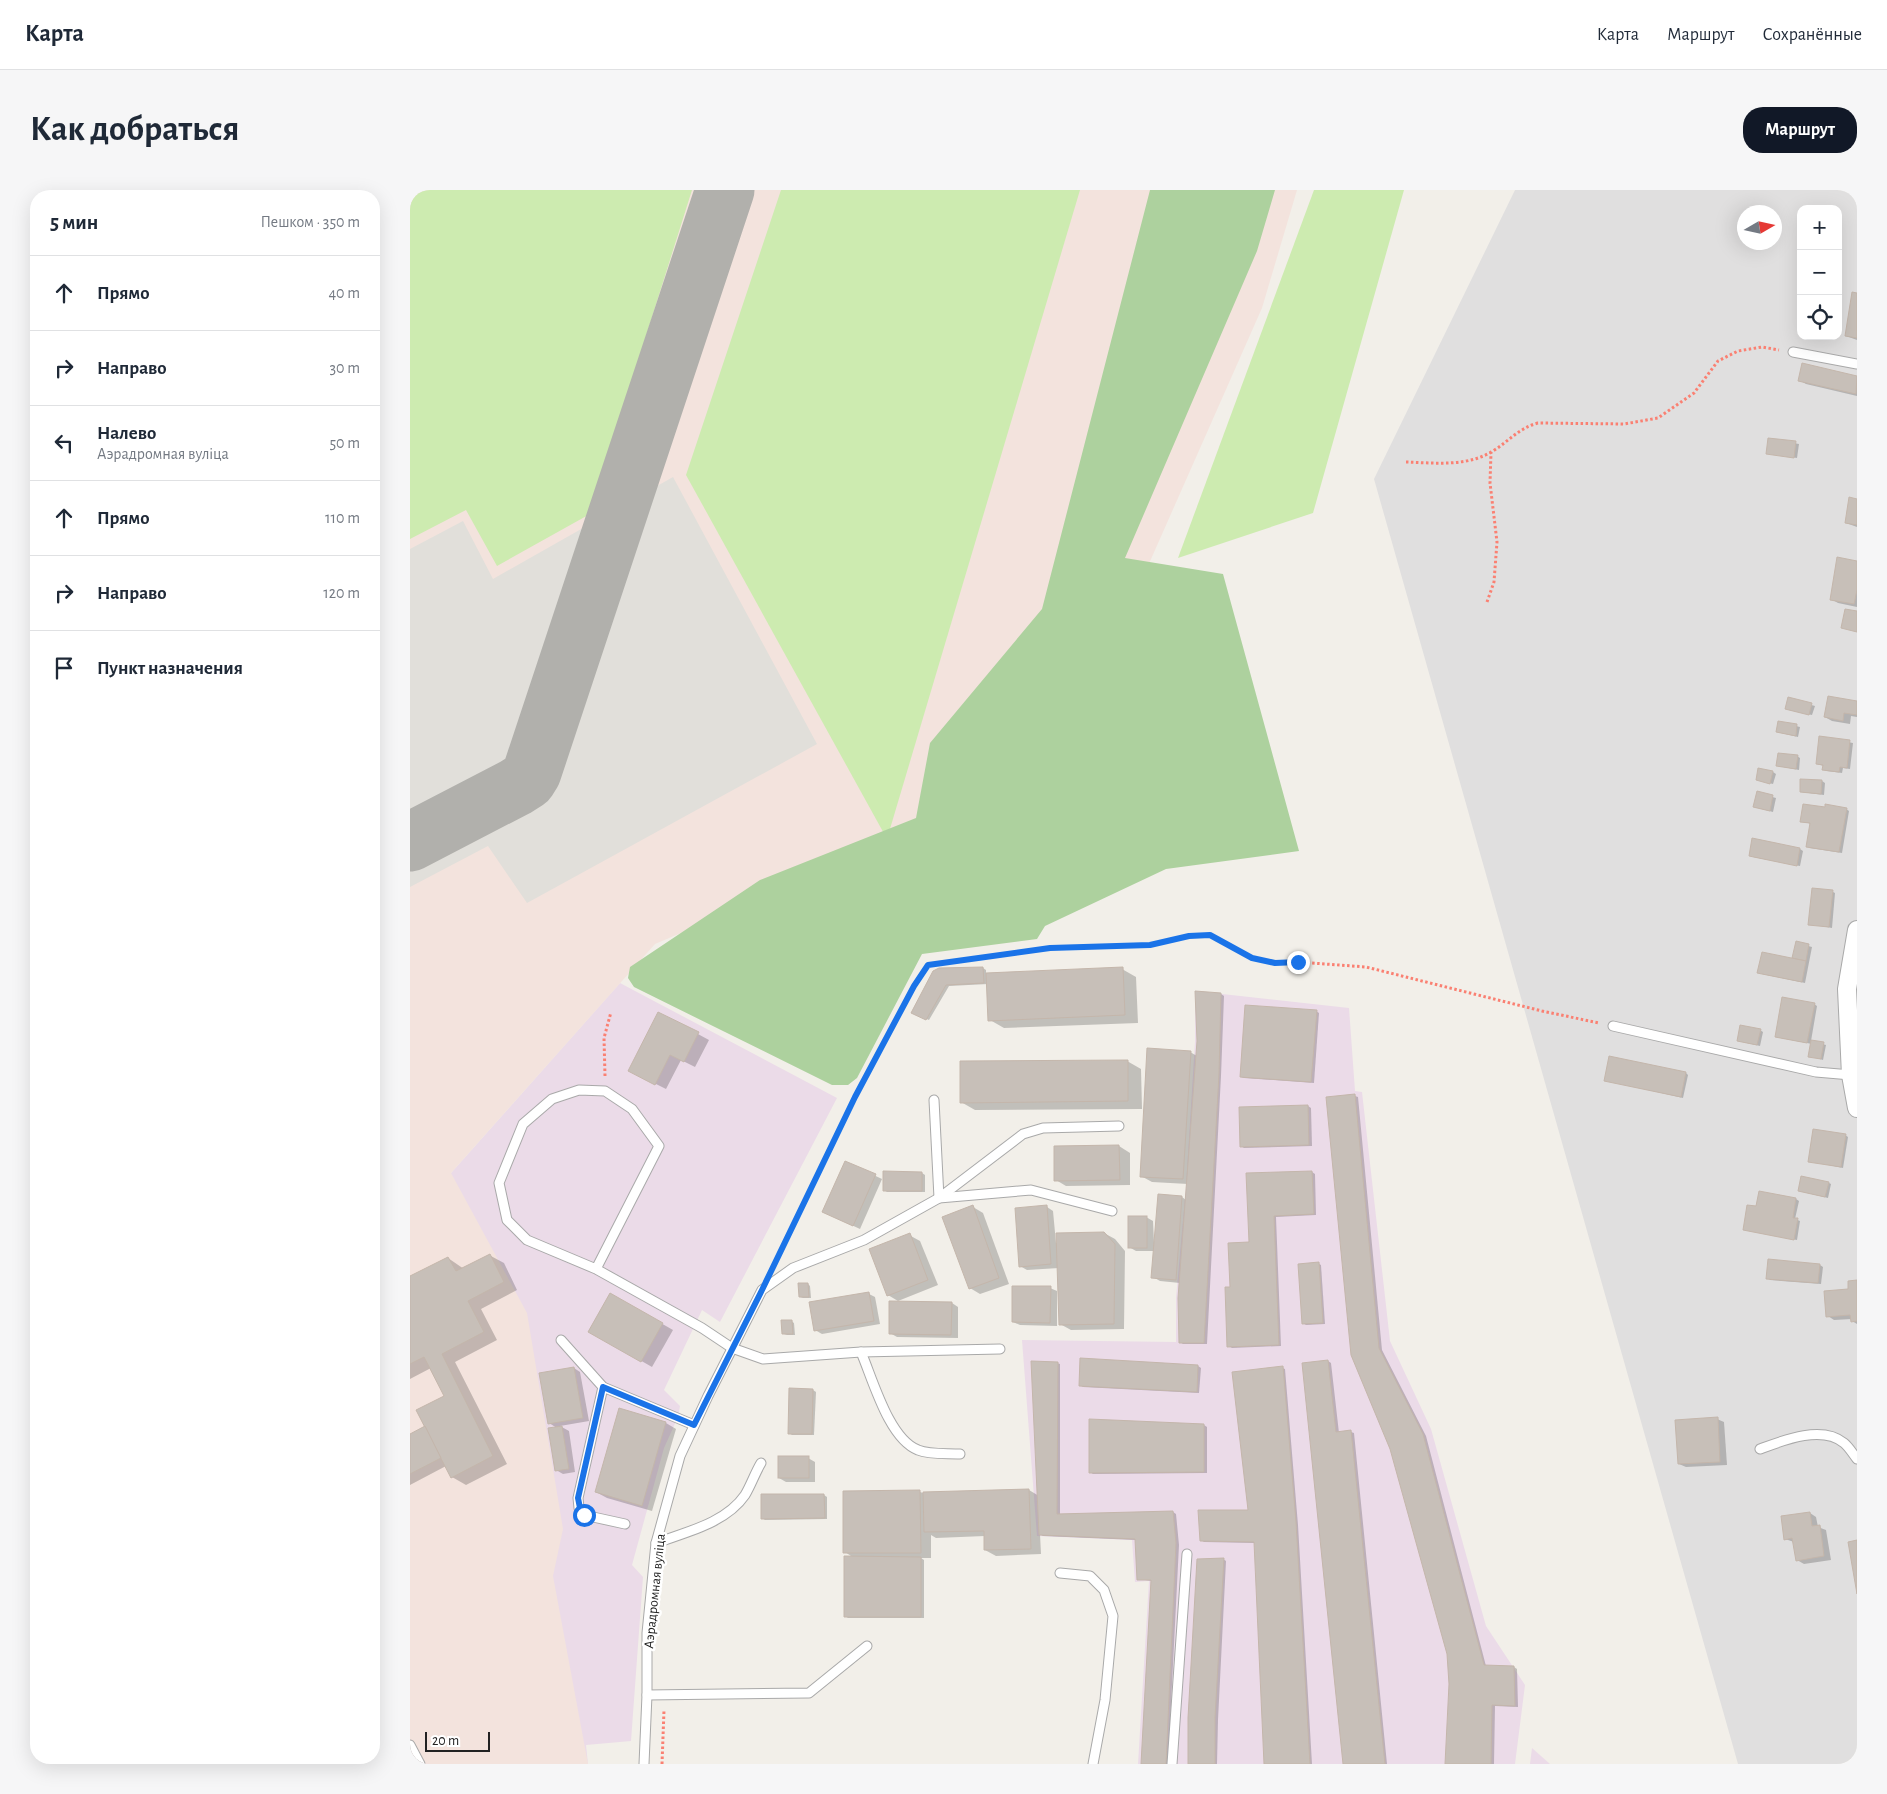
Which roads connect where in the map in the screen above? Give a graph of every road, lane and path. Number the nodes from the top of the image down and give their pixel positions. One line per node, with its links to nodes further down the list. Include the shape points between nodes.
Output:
1 (1793, 352): 2 (lane); 3 (path, via 1762,347 1738,351 1718,361 1694,394 1658,418 1624,424 1538,423 1525,426)
2 (1857, 364)
3 (1491, 452): 4 (path, via 1459,463); 5 (path, via 1490,483 1497,542 1494,582)
4 (1406, 462)
5 (1487, 602)
6 (1857, 930): 9 (street, via 1848,989)
7 (611, 1012): 10 (path, via 604,1038)
8 (1613, 1026): 9 (lane, via 1816,1072); 17 (path, via 1366,967 1275,963 1252,958 1210,935 1150,945 1050,948 928,965 855,1097)
9 (1854, 1076): 12 (street)
10 (605, 1091): 16 (lane, via 632,1109 659,1146); 16 (lane, via 579,1090 552,1099 523,1124 499,1182 507,1220 528,1240)
11 (934, 1100): 14 (lane)
12 (1857, 1108)
13 (1119, 1126): 14 (lane, via 1043,1128 1023,1134)
14 (939, 1198): 15 (lane, via 1030,1190); 17 (lane, via 864,1240 793,1268)
15 (1112, 1211)
16 (596, 1269): 19 (lane)
17 (762, 1290): 19 (lane, Аэрадромная вуліца)
18 (561, 1340): 22 (lane)
19 (732, 1348): 21 (lane, via 763,1359); 23 (lane, Аэрадромная вуліца)
20 (1000, 1349): 21 (lane)
21 (861, 1352): 25 (lane, via 892,1428 906,1443 919,1451)
22 (603, 1387): 23 (lane); 28 (lane, via 578,1498 584,1515)
23 (694, 1425): 29 (lane, Аэрадромная вуліца, via 680,1456)
24 (1760, 1449): 26 (lane, via 1795,1436 1819,1435 1833,1437)
25 (960, 1454)
26 (1857, 1459)
27 (761, 1463): 29 (lane, via 744,1496 726,1514)
28 (625, 1524)
29 (656, 1543): 33 (lane, Аэрадромная вуліца, via 647,1633)
30 (1187, 1554): 40 (lane)
31 (1060, 1573): 39 (lane, via 1090,1576 1104,1590 1112,1616 1105,1700)
32 (867, 1646): 34 (lane, via 809,1693)
33 (647, 1695): 34 (lane); 37 (lane, Аэрадромная вуліца)
34 (665, 1695): 38 (path)
35 (410, 1745): 36 (lane)
36 (420, 1764)
37 (644, 1764)
38 (662, 1764)
39 (1093, 1764)
40 (1172, 1764)

